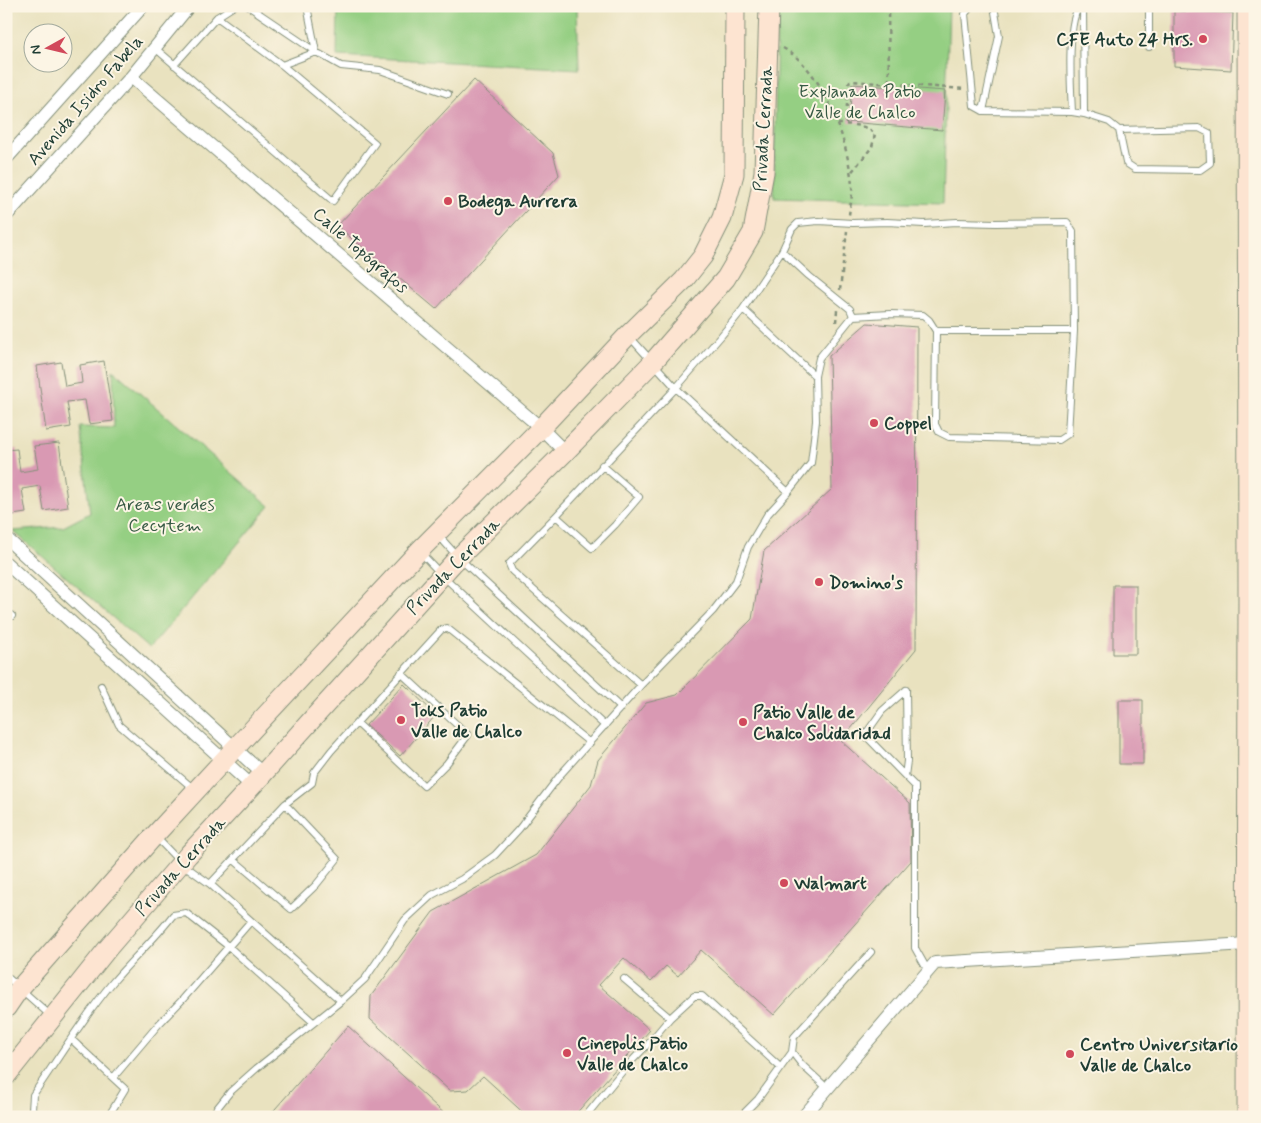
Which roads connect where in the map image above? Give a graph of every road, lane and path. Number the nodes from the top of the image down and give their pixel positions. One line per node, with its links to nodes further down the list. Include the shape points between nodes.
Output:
1 (143, 6): 34 (street, Avenida Isidro Fabela)
2 (189, 6): 17 (street, Avenida Isidro Fabela)
3 (234, 6): 14 (lane)
4 (248, 6): 18 (lane)
5 (307, 6): 18 (lane)
6 (735, 6): 45 (street, Privada Cerrada, via 734,174 722,218 703,256 684,280)
7 (769, 6): 15 (street, Privada Cerrada)
8 (888, 6): 24 (path)
9 (971, 6): 25 (lane, via 965,14)
10 (994, 6): 27 (lane, via 999,36)
11 (1082, 6): 19 (lane); 20 (lane, via 1074,15)
12 (1149, 6): 16 (lane)
13 (1247, 6): 33 (street)
14 (217, 18): 21 (lane); 22 (lane)
15 (768, 40): 30 (path, via 802,62 824,93); 47 (street, Privada Cerrada, via 764,172 753,232 726,278)
16 (1149, 47)
17 (155, 48): 21 (lane); 23 (street, Avenida Isidro Fabela)
18 (316, 52): 22 (lane); 26 (lane, via 340,66 380,70)
19 (1083, 61): 20 (lane); 29 (lane)
20 (1070, 62): 28 (lane)
21 (174, 65): 22 (lane, via 333,201 375,143)
22 (282, 65)
23 (131, 77): 36 (street, Avenida Isidro Fabela); 50 (street, Calle Topógrafos)
24 (889, 83): 25 (path); 31 (path, via 850,81)
25 (972, 90): 27 (lane, via 974,106)
26 (448, 94)
27 (983, 111): 28 (lane)
28 (1072, 112): 29 (lane)
29 (1084, 114): 32 (lane, via 1109,122)
30 (838, 124): 31 (path); 35 (path)
31 (846, 124): 35 (path, via 870,129 875,134 872,147)
32 (1119, 130): 32 (lane, via 1199,128 1209,133 1210,163 1200,170 1135,169 1126,163)
33 (1251, 131): 39 (street)
34 (6, 159)
35 (850, 174): 37 (path, via 852,187)
36 (6, 216)
37 (848, 223): 38 (lane, via 798,222); 40 (path); 44 (lane, via 1067,222 1073,231)
38 (782, 251): 40 (lane); 41 (lane)
39 (1251, 289): 51 (street)
40 (839, 300): 42 (lane); 46 (path)
41 (743, 308): 48 (lane); 49 (lane)
42 (853, 316): 43 (lane, via 924,315); 46 (lane)
43 (936, 331): 44 (lane); 44 (lane, via 935,424 939,432 949,437 1059,440 1068,434)
44 (1074, 331)
45 (628, 335): 47 (lane); 50 (street, Privada Cerrada)
46 (833, 341): 48 (lane, via 819,358)
47 (652, 363): 49 (lane); 52 (street, Privada Cerrada)
48 (815, 376): 54 (lane, via 816,421 811,463)
49 (676, 388): 53 (lane); 54 (lane)
50 (541, 428): 52 (street, Calle Topógrafos); 56 (street, Privada Cerrada)
51 (1251, 444): 64 (street)
52 (566, 452): 59 (street, Privada Cerrada)
53 (602, 465): 55 (lane); 55 (lane, via 638,497 616,525 592,548)
54 (788, 492): 68 (lane, via 767,515 748,547 736,581 714,611)
55 (556, 516): 68 (lane, via 509,564 512,572)
56 (437, 534): 58 (street, Privada Cerrada); 59 (lane)
57 (6, 538): 60 (street)
58 (419, 552): 63 (lane); 75 (street, Privada Cerrada)
59 (458, 557): 63 (street, Privada Cerrada); 70 (lane)
60 (32, 561): 62 (street); 75 (street)
61 (6, 563): 62 (street)
62 (19, 574): 75 (street)
63 (442, 575): 72 (lane); 77 (street, Privada Cerrada)
64 (1252, 593): 74 (street)
65 (6, 611): 66 (lane)
66 (12, 616)
67 (401, 673): 71 (lane); 71 (lane, via 468,734 447,763 424,786); 73 (lane, via 446,628)
68 (641, 685): 70 (lane)
69 (100, 686): 78 (lane, via 119,725)
70 (621, 708): 72 (lane)
71 (357, 723): 79 (lane, via 314,772 312,783)
72 (605, 726): 73 (lane)
73 (590, 743): 92 (lane, via 495,855 462,879 432,895 405,920 365,979)
74 (1251, 749): 84 (street)
75 (229, 754): 77 (street); 78 (street, Privada Cerrada)
76 (905, 776): 76 (lane, via 907,761 906,690 882,711 865,736); 89 (lane, via 915,786 915,948)
77 (258, 780): 82 (street, Privada Cerrada)
78 (196, 790): 80 (street, Privada Cerrada)
79 (285, 804): 81 (lane); 81 (lane, via 337,859 316,886 291,909)
80 (154, 836): 82 (lane); 91 (street, Privada Cerrada)
81 (234, 860): 83 (lane)
82 (181, 863): 83 (lane); 94 (street, Privada Cerrada)
83 (210, 884): 85 (lane)
84 (1251, 910): 86 (street)
85 (250, 922): 87 (lane); 92 (lane)
86 (1247, 944): 89 (street, via 935,963); 99 (street)
87 (228, 946): 96 (lane); 97 (lane, via 186,913 173,915 112,983); 102 (lane)
88 (871, 952): 98 (lane, via 794,1037)
89 (928, 971): 103 (street)
90 (624, 978): 95 (lane)
91 (13, 983): 93 (street, Privada Cerrada); 94 (lane)
92 (341, 1001): 96 (lane)
93 (6, 1008)
94 (52, 1017): 101 (street, Privada Cerrada)
95 (670, 1018): 100 (lane, via 694,996 702,996); 107 (lane)
96 (313, 1022): 106 (lane, via 230,1092)
97 (71, 1040): 102 (lane); 104 (lane, via 33,1095 32,1110)
98 (792, 1052): 100 (lane); 103 (lane)
99 (1251, 1059): 110 (street)
100 (780, 1067): 108 (lane, via 758,1099)
101 (6, 1076)
102 (113, 1078): 105 (lane, via 125,1089)
103 (827, 1088): 109 (street)
104 (39, 1117)
105 (108, 1117)
106 (210, 1117)
107 (585, 1117)
108 (740, 1117)
109 (803, 1117)
110 (1247, 1117)

